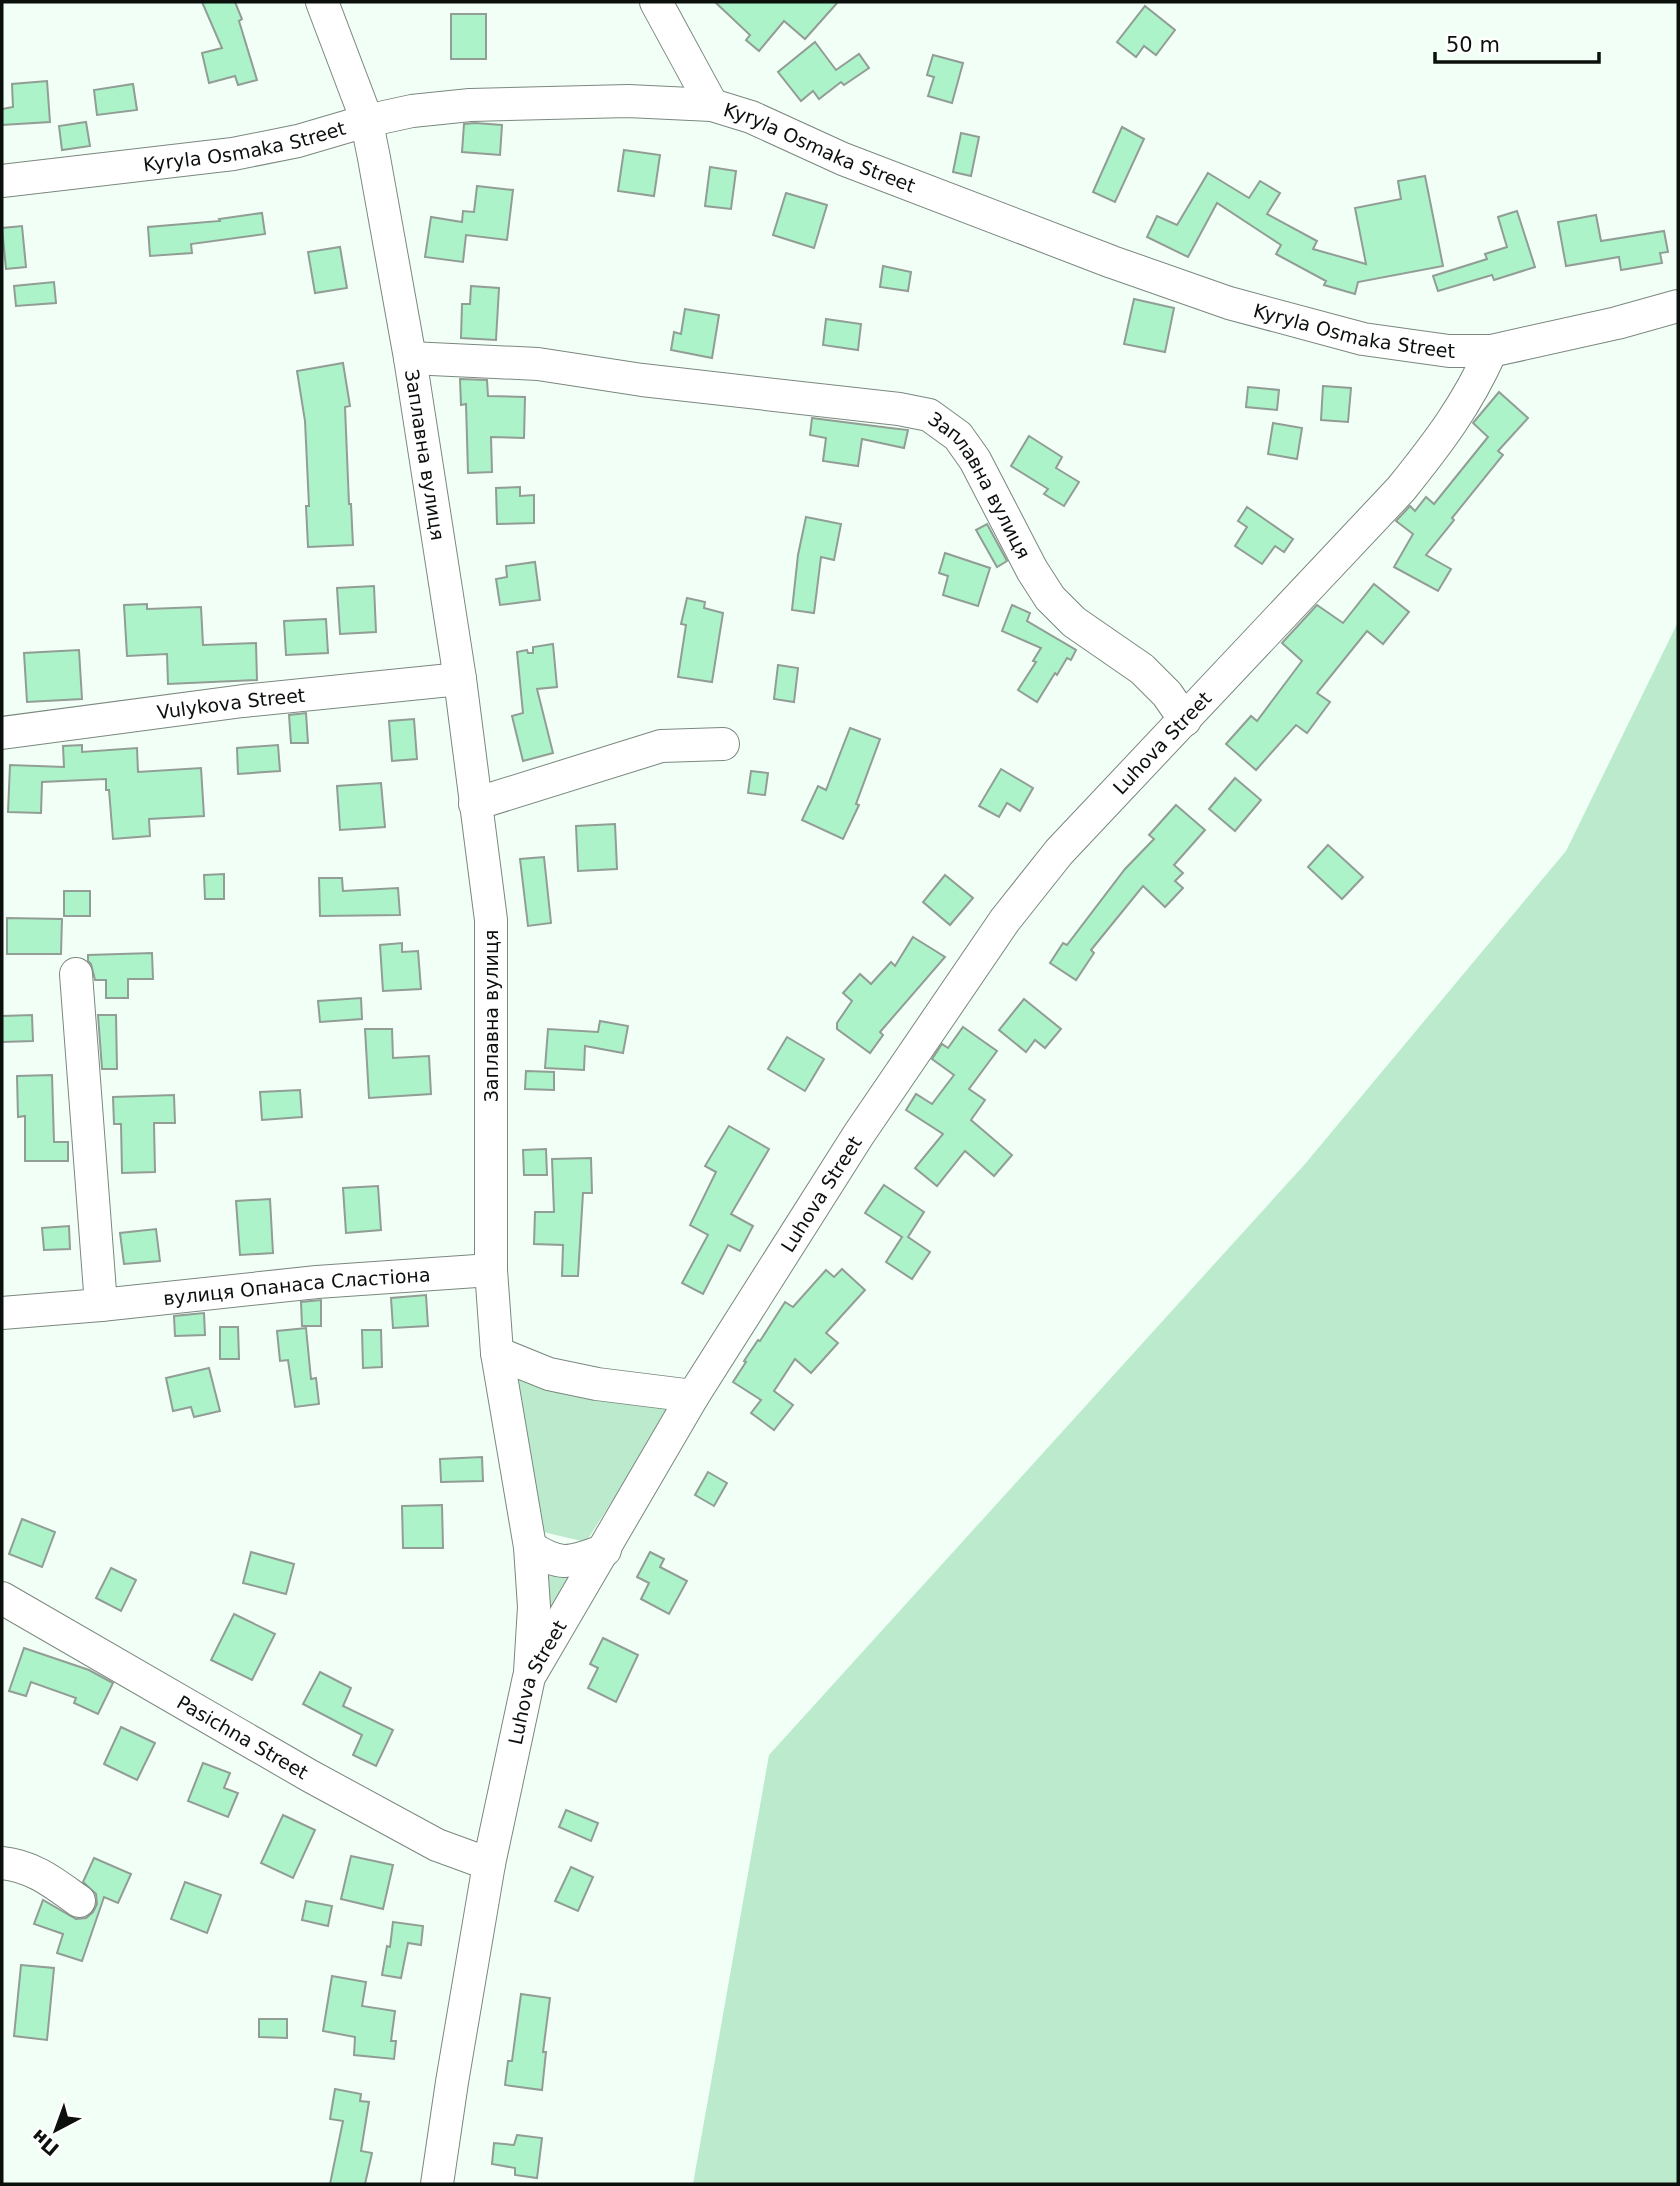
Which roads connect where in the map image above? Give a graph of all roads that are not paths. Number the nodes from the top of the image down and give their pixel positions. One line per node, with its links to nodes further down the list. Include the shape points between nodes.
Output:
1 (322, 2): 4 (street, Заплавна вулиця)
2 (656, 2): 3 (street)
3 (712, 105): 4 (street, Kyryla Osmaka Street, via 628,101 470,105); 7 (street, Kyryla Osmaka Street, via 751,117 843,159 1229,303 1363,338 1449,351)
4 (366, 121): 5 (street, Kyryla Osmaka Street, via 233,154); 8 (street, Заплавна вулиця)
5 (2, 181)
6 (1678, 306): 7 (street, Kyryla Osmaka Street)
7 (1490, 351): 10 (street, Luhova Street, via 1448,430 1401,489)
8 (410, 358): 9 (street, Заплавна вулиця); 10 (street, Заплавна вулиця, via 538,364 929,415 958,436 975,460 1049,598 1142,669)
9 (460, 679): 11 (street, Vulykova Street, via 243,701); 13 (street, Заплавна вулиця)
10 (1185, 720): 19 (street, Luhova Street, via 1059,852 1005,920 859,1135)
11 (2, 733)
12 (723, 744): 13 (street, via 661,746)
13 (475, 804): 15 (street, Заплавна вулиця, via 491,920)
14 (76, 974): 16 (street)
15 (491, 1270): 16 (street, вулиця Опанаса Сластіона, via 317,1282); 18 (street, Заплавна вулиця)
16 (101, 1306): 17 (street, вулиця Опанаса Сластіона)
17 (2, 1313)
18 (497, 1353): 19 (street, via 548,1374); 20 (street, Заплавна вулиця)
19 (693, 1396): 21 (street, Luhova Street)
20 (530, 1547): 21 (street, via 548,1559 572,1562); 23 (street, Заплавна вулиця, via 534,1608)
21 (605, 1550): 23 (street, Luhova Street)
22 (2, 1598): 25 (street, Pasichna Street, via 310,1776 437,1845)
23 (529, 1677): 25 (street, Luhova Street)
24 (2, 1863): 26 (street, via 38,1872)
25 (489, 1864): 27 (street, Luhova Street)
26 (79, 1901)
27 (437, 2184)

